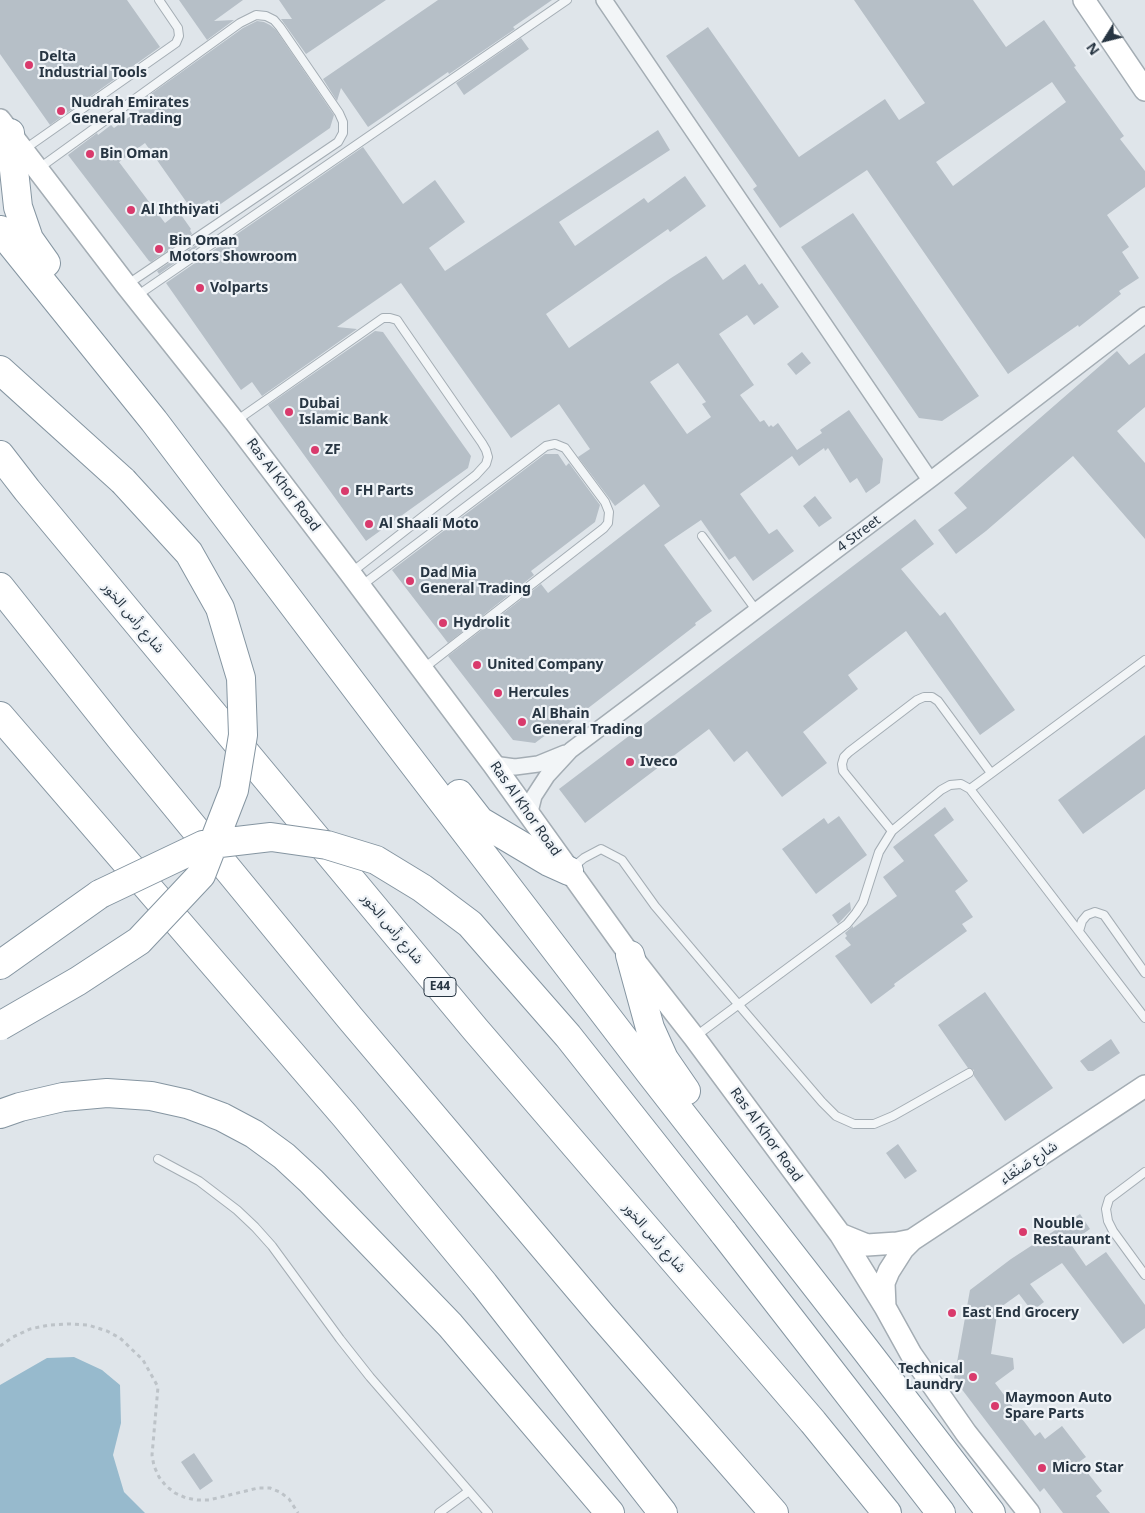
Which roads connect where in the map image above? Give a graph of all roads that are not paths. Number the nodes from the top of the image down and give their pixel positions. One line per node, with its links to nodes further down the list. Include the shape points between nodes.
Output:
1 (159, 0): 6 (lane, via 178,28 176,43)
2 (568, 0): 9 (lane)
3 (604, 0): 15 (street)
4 (1084, 0): 5 (street)
5 (1145, 90)
6 (11, 134): 7 (street, Ras Al Khor Road); 12 (highway, via 18,207 29,239)
7 (38, 170): 9 (street, Ras Al Khor Road); 9 (lane, via 240,23 256,16 266,16 280,27 339,113 343,122 338,142)
8 (0, 230): 12 (highway)
9 (131, 291): 13 (street, Ras Al Khor Road)
10 (1145, 315): 15 (street, 4 Street)
11 (0, 370): 37 (highway, bridge, via 123,481 189,553 220,608 241,678 243,735 234,790 201,875 139,941)
12 (154, 421): 23 (highway)
13 (234, 422): 17 (street, Ras Al Khor Road); 17 (lane, via 383,318 397,320 482,443 488,457 476,475)
14 (0, 455): 55 (highway, شارع رأس الخور / E44, via 475,1029 813,1422)
15 (930, 480): 19 (street, 4 Street)
16 (702, 536): 19 (lane)
17 (355, 580): 21 (street, Ras Al Khor Road); 21 (lane, via 546,446 555,444 565,448 600,494 610,517 604,528)
18 (0, 587): 54 (highway, via 121,740 357,1025 602,1316)
19 (756, 610): 24 (street, 4 Street)
20 (1145, 660): 26 (lane)
21 (423, 670): 25 (street, Ras Al Khor Road)
22 (0, 716): 53 (highway, via 345,1116 484,1284)
23 (396, 741): 30 (highway, via 438,769 480,821); 48 (highway)
24 (571, 750): 25 (street, 4 Street, via 538,764 515,768); 28 (street, 4 Street, via 534,796)
25 (493, 764): 28 (street, Ras Al Khor Road)
26 (991, 774): 27 (lane); 29 (lane, via 938,702 924,696 917,700 849,752 842,764 843,771)
27 (970, 788): 29 (lane, via 950,785); 31 (lane)
28 (529, 816): 30 (street, Ras Al Khor Road)
29 (892, 831): 35 (lane, via 879,852 856,914)
30 (569, 871): 32 (street, Ras Al Khor Road); 35 (lane, via 600,849 622,860 655,906)
31 (1079, 931): 34 (lane, via 1087,915 1095,912 1104,915); 36 (lane)
32 (630, 955): 38 (street, Ras Al Khor Road); 48 (highway, via 650,1028 664,1059 771,1206)
33 (0, 965): 56 (highway, bridge, via 100,894 203,845 271,838 327,845 376,860 422,888 470,924 568,1036)
34 (1145, 974)
35 (738, 1004): 38 (lane); 39 (lane, via 822,1102 836,1116 854,1124 874,1124 893,1116)
36 (1145, 1018)
37 (0, 1026)
38 (694, 1038): 44 (street, Ras Al Khor Road)
39 (969, 1073)
40 (1145, 1086): 45 (street, شارع صَنْعَاء)
41 (0, 1114): 52 (highway, via 63,1097 107,1093 151,1096 187,1104 254,1134 311,1181 450,1325)
42 (158, 1158): 49 (lane, via 206,1186 255,1227 365,1371)
43 (1145, 1172): 46 (lane, via 1109,1199 1106,1209 1113,1231)
44 (840, 1234): 45 (street, شارع صَنْعَاء, via 867,1245); 47 (street, Ras Al Khor Road)
45 (912, 1240): 47 (street, شارع صَنْعَاء, via 903,1249 884,1283)
46 (1145, 1274)
47 (885, 1308): 58 (street, Ras Al Khor Road, via 937,1393)
48 (865, 1348): 57 (highway)
49 (469, 1491): 50 (lane); 51 (lane)
50 (439, 1513)
51 (488, 1513)
52 (610, 1513)
53 (663, 1513)
54 (774, 1513)
55 (887, 1513)
56 (941, 1513)
57 (991, 1513)
58 (1029, 1513)

